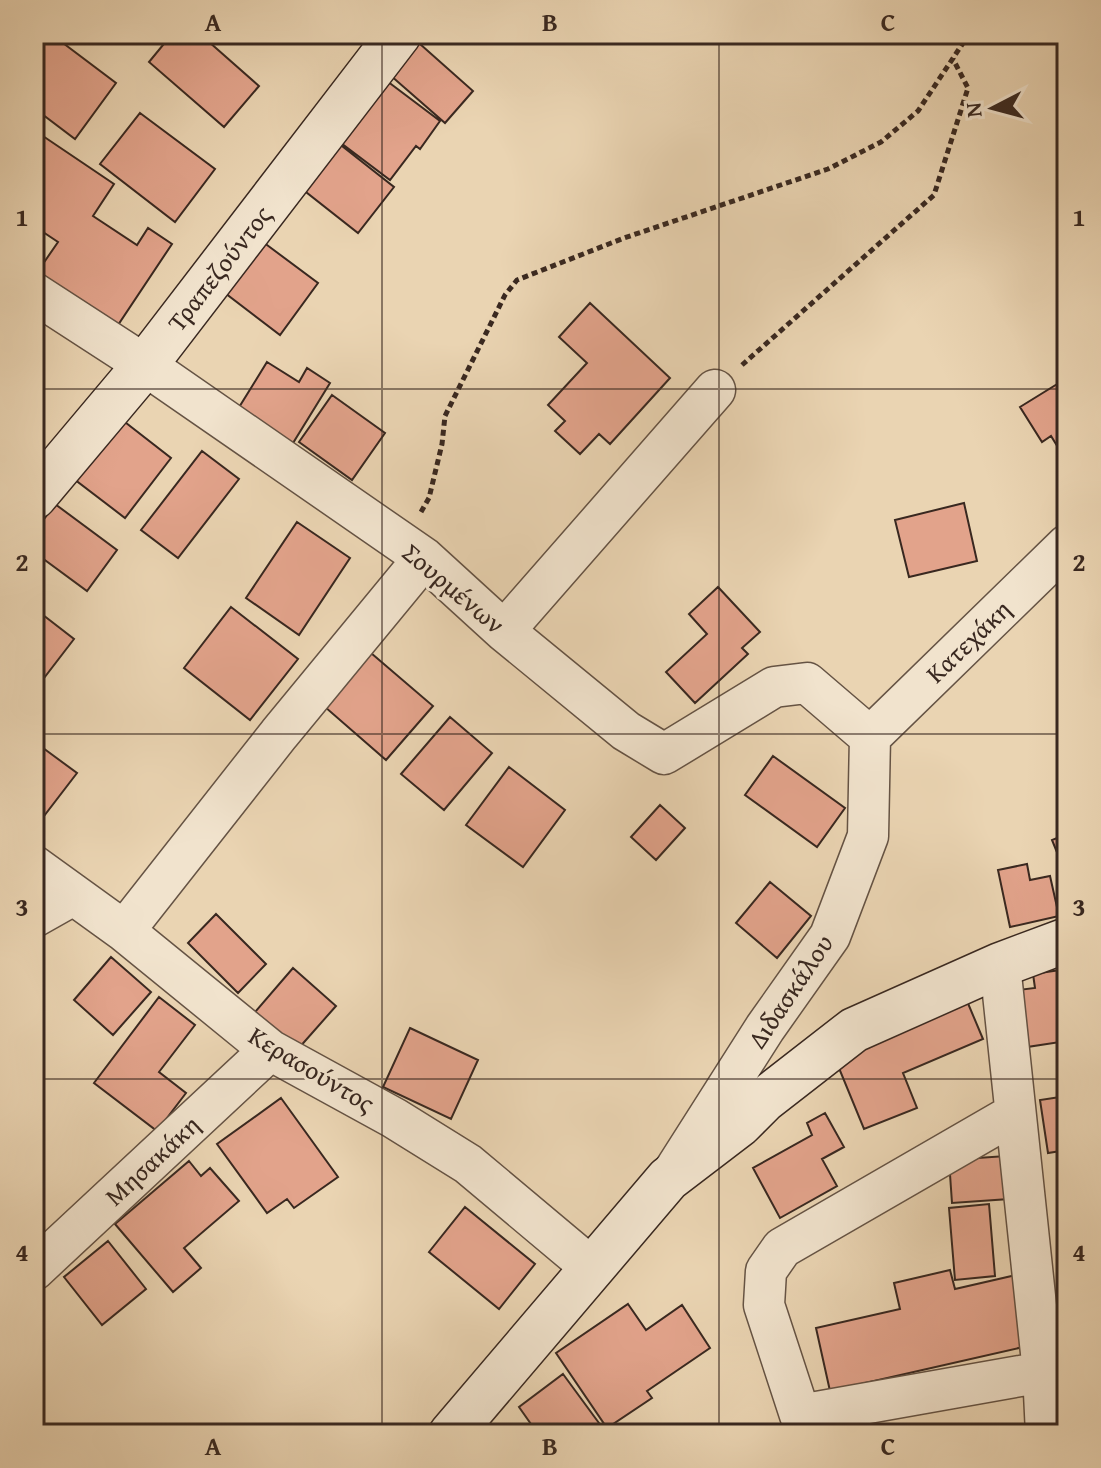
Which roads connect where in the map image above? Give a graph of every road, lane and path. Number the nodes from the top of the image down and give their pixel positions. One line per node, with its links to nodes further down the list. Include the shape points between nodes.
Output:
1 (399, 34): 5 (street, Τραπεζούντος)
2 (969, 34): 3 (path)
3 (953, 59): 6 (path, via 968,88 934,195); 9 (path, via 918,111 881,142 828,169 517,280 445,416)
4 (34, 293): 5 (street, Σουρμένων)
5 (145, 365): 7 (street, Τραπεζούντος); 9 (street, Σουρμένων)
6 (715, 390): 10 (street)
7 (34, 497)
8 (1067, 545): 11 (street, Κατεχάκη)
9 (414, 551): 10 (street, Σουρμένων); 15 (street)
10 (504, 631): 11 (street, Σουρμένων, via 626,731 664,754 774,687 807,683)
11 (870, 737): 20 (street, Διδασκάλου, via 868,836 830,936)
12 (34, 866): 13 (street, Κερασούντος)
13 (73, 895): 14 (street); 15 (street, Κερασούντος)
14 (34, 917)
15 (124, 931): 18 (street, Κερασούντος)
16 (1067, 940): 17 (street, Διδασκάλου)
17 (1000, 965): 19 (street); 20 (street, Διδασκάλου, via 854,1030)
18 (270, 1050): 21 (street, Κερασούντος, via 468,1164); 22 (street, Μησακάκη)
19 (1014, 1114): 23 (street); 23 (street, via 782,1248 766,1271 764,1305 800,1415)
20 (668, 1179): 21 (street, Διδασκάλου)
21 (592, 1268): 24 (street, Διδασκάλου)
22 (34, 1270)
23 (1043, 1372): 25 (street)
24 (451, 1434)
25 (1046, 1434)

